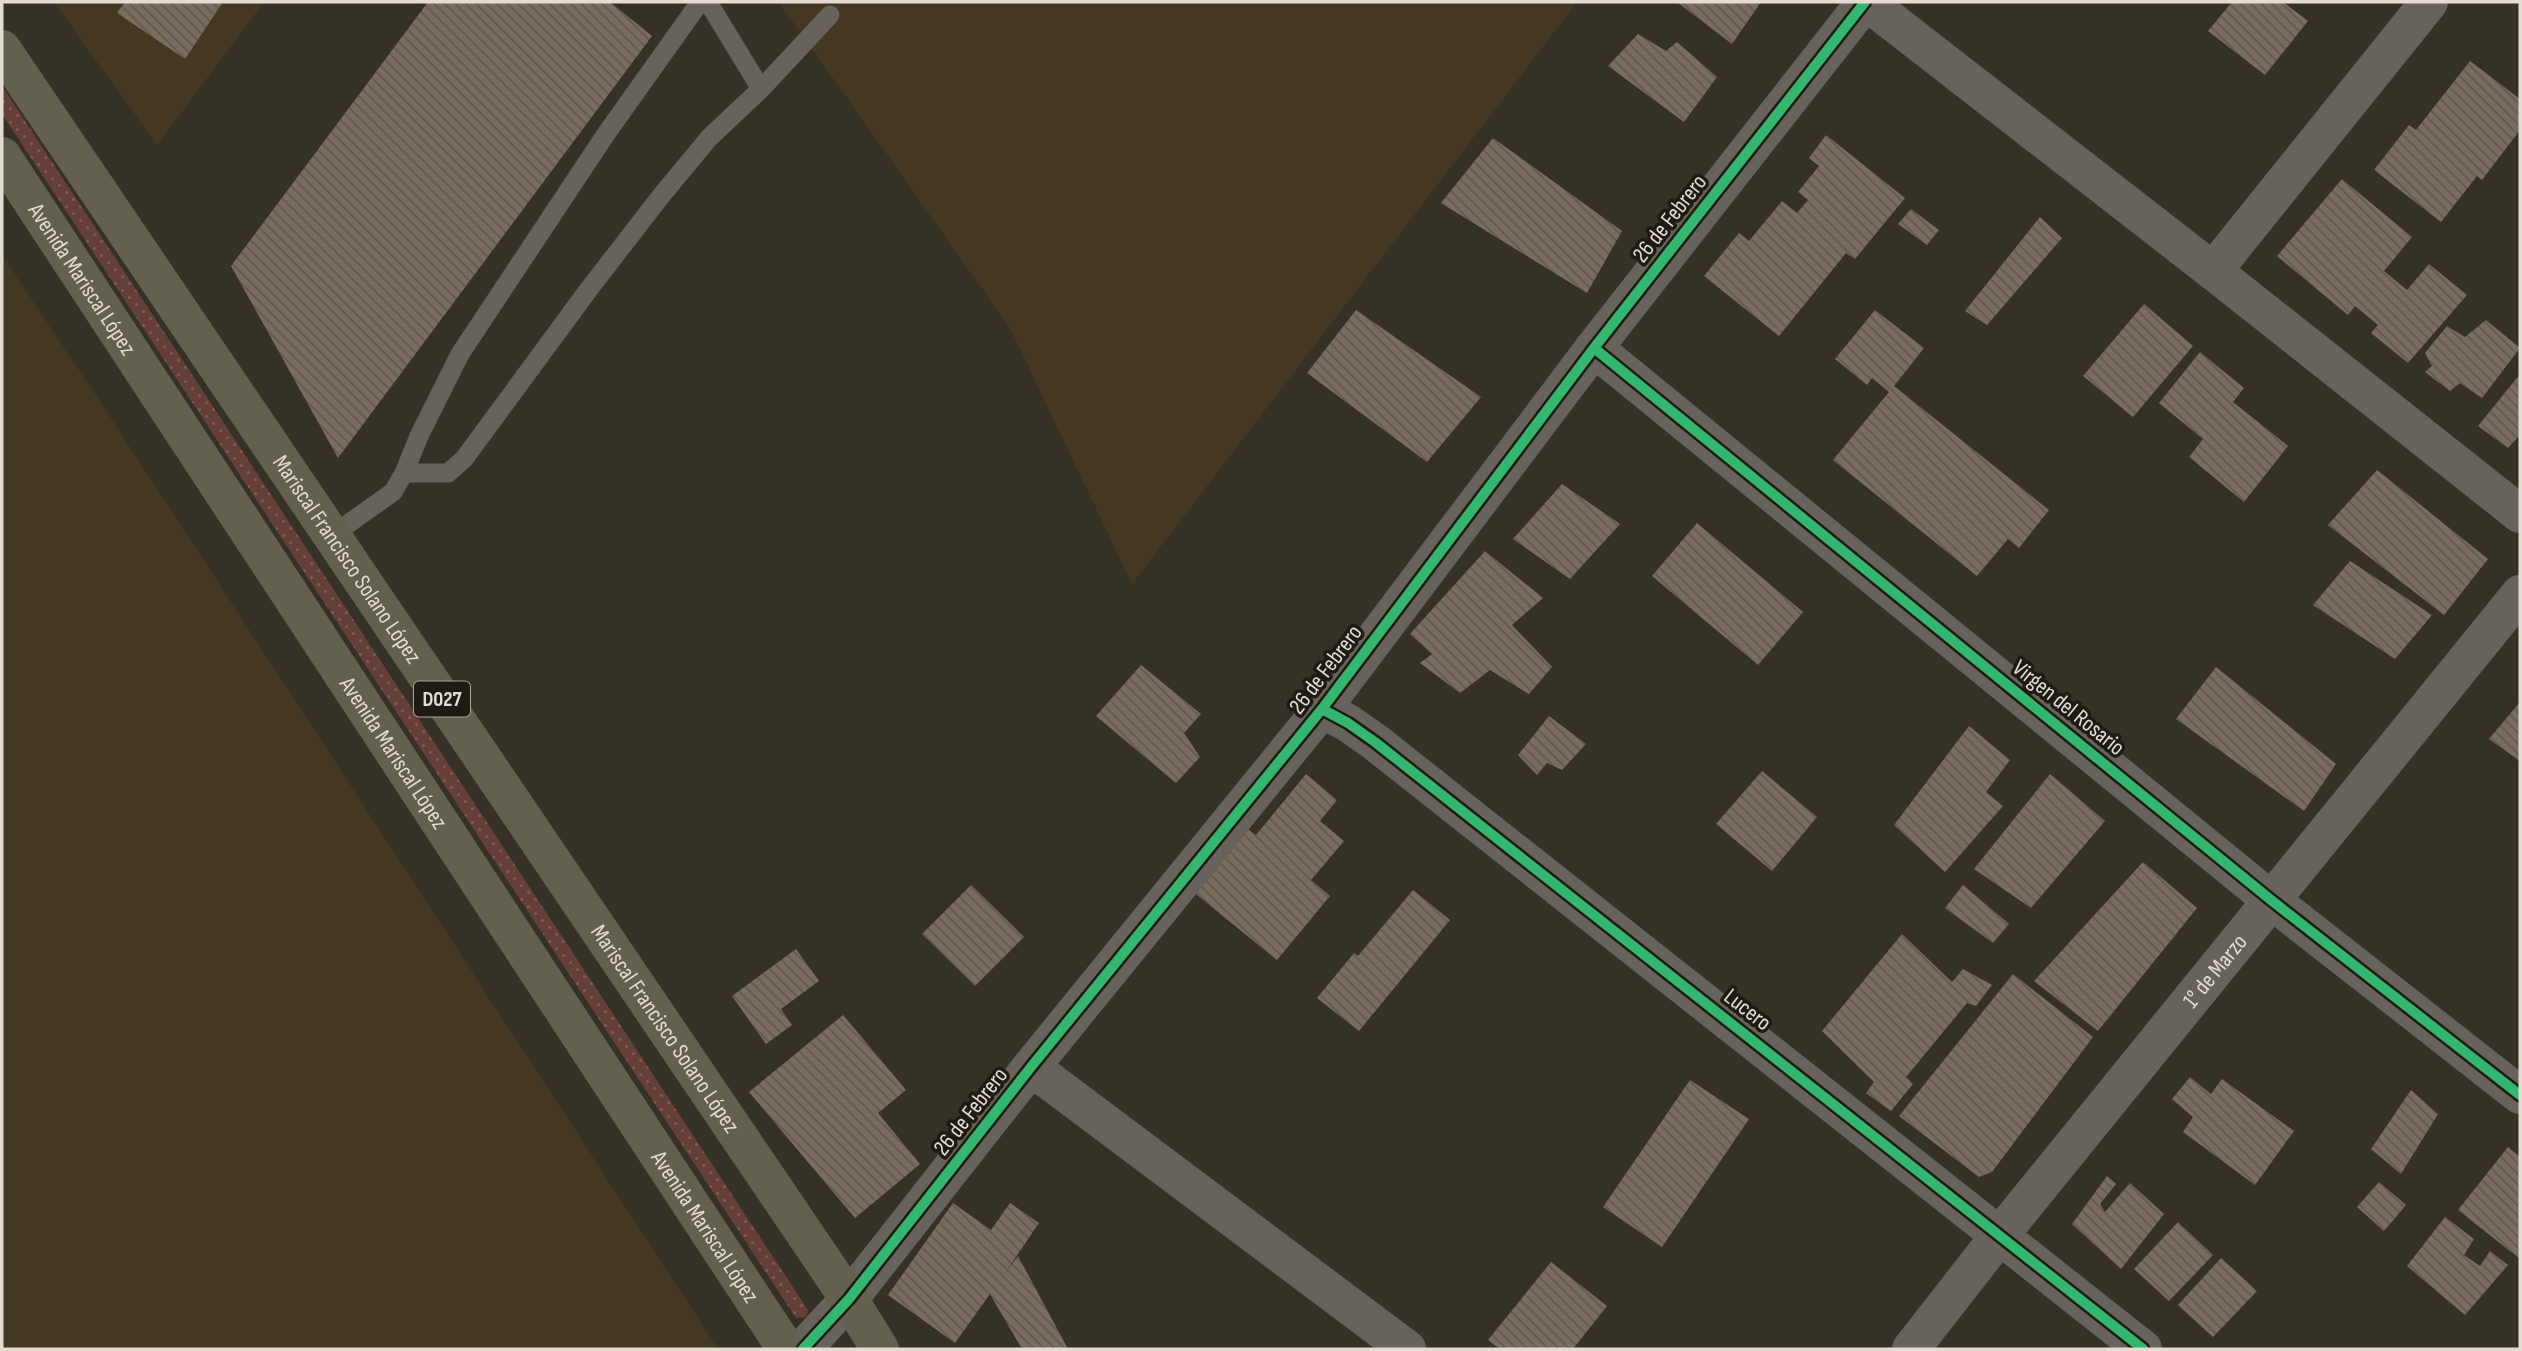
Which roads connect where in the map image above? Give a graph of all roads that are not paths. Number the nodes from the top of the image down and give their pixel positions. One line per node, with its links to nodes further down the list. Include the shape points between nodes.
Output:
1 (700, 2): 11 (lane, via 460,354)
2 (708, 2): 7 (lane)
3 (1866, 2): 9 (street); 10 (street, 26 de Febrero)
4 (2430, 2): 9 (street)
5 (830, 15): 7 (lane)
6 (2, 49): 13 (highway, Mariscal Francisco Solano López / D027)
7 (761, 89): 11 (lane, via 709,138 661,196 464,459 448,472)
8 (2, 156): 21 (highway, Avenida Mariscal López)
9 (2213, 271): 12 (street)
10 (1594, 348): 15 (street, 26 de Febrero); 16 (street, Virgen del Rosario)
11 (404, 473): 13 (lane, via 393,492)
12 (2520, 514)
13 (331, 536): 20 (highway, Mariscal Francisco Solano López / D027)
14 (2520, 594): 16 (street, 1° de Marzo)
15 (1322, 709): 17 (street, 26 de Febrero); 19 (street, Lucero, via 1376,742)
16 (2271, 900): 18 (street, Virgen del Rosario); 19 (street, 1° de Marzo)
17 (1031, 1067): 20 (street, 26 de Febrero); 24 (street)
18 (2520, 1095)
19 (2000, 1235): 25 (street, 1° de Marzo); 26 (street, Lucero)
20 (849, 1299): 22 (street, 26 de Febrero); 23 (highway, Mariscal Francisco Solano López / D027)
21 (786, 1349)
22 (803, 1349)
23 (880, 1349)
24 (1407, 1349)
25 (1911, 1349)
26 (2143, 1349)

